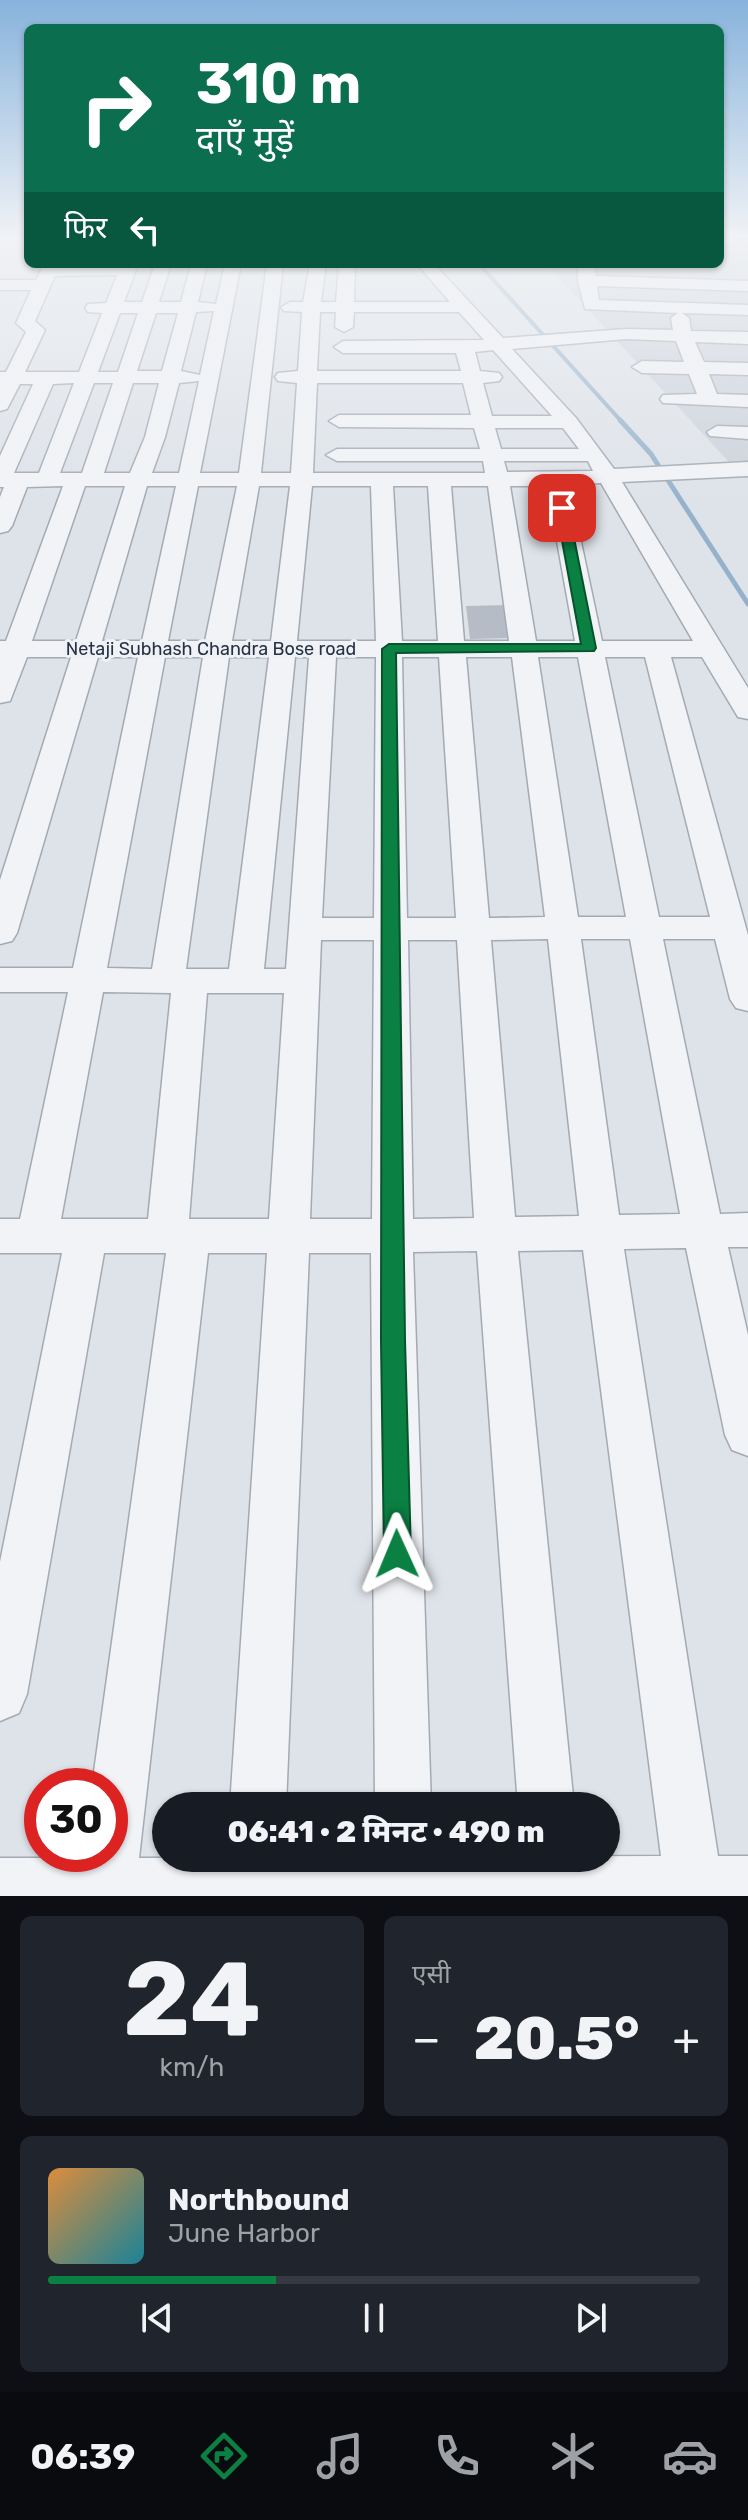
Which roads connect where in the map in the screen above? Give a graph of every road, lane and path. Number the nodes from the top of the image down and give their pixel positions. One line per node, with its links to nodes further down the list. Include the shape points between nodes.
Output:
1 (29, 325): 24 (street, via 36,330)
2 (108, 325): 18 (street)
3 (144, 325): 19 (street)
4 (184, 325): 20 (street)
5 (236, 325): 21 (street)
6 (247, 325): 22 (street)
7 (310, 325): 23 (street)
8 (344, 325): 12 (street)
9 (466, 325): 27 (street)
10 (684, 325): 14 (street)
11 (748, 338): 14 (street)
12 (343, 347): 26 (street); 27 (street)
13 (748, 354): 14 (street)
14 (698, 368): 14 (street, via 644,367); 15 (street); 25 (street); 27 (street, via 590,336); 29 (street); 30 (street)
15 (748, 369)
16 (528, 376): 27 (street); 27 (street); 33 (street)
17 (46, 377): 18 (street); 24 (street); 43 (street, via 0,480)
18 (88, 377): 19 (street); 44 (street)
19 (125, 377): 20 (street); 45 (street)
20 (169, 377): 21 (street); 49 (street)
21 (210, 377): 22 (street); 50 (street)
22 (248, 377): 23 (street); 46 (street)
23 (306, 377): 26 (street); 47 (street)
24 (7, 378): 31 (street)
25 (748, 384)
26 (341, 387): 27 (street); 28 (street); 32 (street)
27 (483, 396): 32 (street); 33 (street); 36 (street); 37 (street); 41 (street); 42 (street); 61 (street)
28 (431, 397)
29 (670, 399)
30 (748, 401)
31 (0, 405)
32 (339, 421): 36 (street)
33 (569, 422): 37 (street)
34 (717, 432): 35 (street)
35 (748, 433)
36 (337, 455): 48 (street)
37 (595, 455): 39 (street)
38 (743, 469): 39 (street)
39 (610, 476): 42 (street); 63 (street)
40 (382, 479): 41 (street); 48 (street); 59 (street)
41 (439, 479): 60 (street)
42 (557, 479): 52 (street)
43 (18, 480): 44 (street); 51 (street)
44 (47, 480): 45 (street)
45 (83, 480): 49 (street); 53 (street)
46 (249, 480): 47 (street); 50 (street); 56 (street)
47 (302, 480): 48 (street); 57 (street)
48 (336, 480)
49 (138, 481): 50 (street); 54 (street)
50 (190, 481): 55 (street)
51 (0, 526)
52 (589, 648): 61 (street, Netaji Subhash Chandra Bose road); 62 (street, Netaji Subhash Chandra Bose road); 71 (street)
53 (8, 649): 54 (street, Netaji Subhash Chandra Bose road); 64 (street)
54 (85, 649): 55 (street, Netaji Subhash Chandra Bose road); 72 (street)
55 (153, 649): 56 (street, Netaji Subhash Chandra Bose road); 74 (street)
56 (217, 649): 57 (street, Netaji Subhash Chandra Bose road); 75 (street)
57 (280, 649): 58 (street, Netaji Subhash Chandra Bose road); 76 (street)
58 (323, 649): 59 (street, Netaji Subhash Chandra Bose road); 68 (street)
59 (389, 649): 60 (street, Netaji Subhash Chandra Bose road); 66 (street)
60 (453, 649): 61 (street, Netaji Subhash Chandra Bose road); 69 (street)
61 (522, 649): 70 (street)
62 (656, 649): 63 (street, Netaji Subhash Chandra Bose road); 67 (street)
63 (711, 649): 65 (street)
64 (0, 695)
65 (748, 711)
66 (390, 928): 68 (street); 69 (street); 87 (street)
67 (728, 928): 71 (street); 78 (street)
68 (305, 929): 77 (street)
69 (475, 929): 70 (street); 82 (street)
70 (563, 929): 71 (street); 81 (street)
71 (643, 929): 79 (street)
72 (0, 933)
73 (0, 980): 74 (street)
74 (87, 980): 75 (street); 83 (street)
75 (179, 981): 76 (street); 85 (street)
76 (245, 981): 77 (street)
77 (303, 981): 86 (street)
78 (748, 999)
79 (703, 1230): 80 (street); 81 (street); 88 (street)
80 (748, 1230)
81 (601, 1232): 82 (street); 98 (street)
82 (496, 1234): 87 (street); 93 (street)
83 (19, 1236): 84 (street)
84 (86, 1236): 85 (street); 89 (street)
85 (178, 1236): 86 (street); 99 (street)
86 (290, 1236): 87 (street); 91 (street)
87 (392, 1236): 92 (street)
88 (748, 1435)
89 (10, 1595): 90 (street)
90 (0, 1694)
91 (259, 1792)
92 (403, 1792)
93 (545, 1792)
94 (254, 1880): 95 (street); 99 (street)
95 (404, 1880): 96 (street)
96 (552, 1880): 98 (street)
97 (0, 1887): 99 (street)
98 (712, 1889)
99 (106, 1891)

